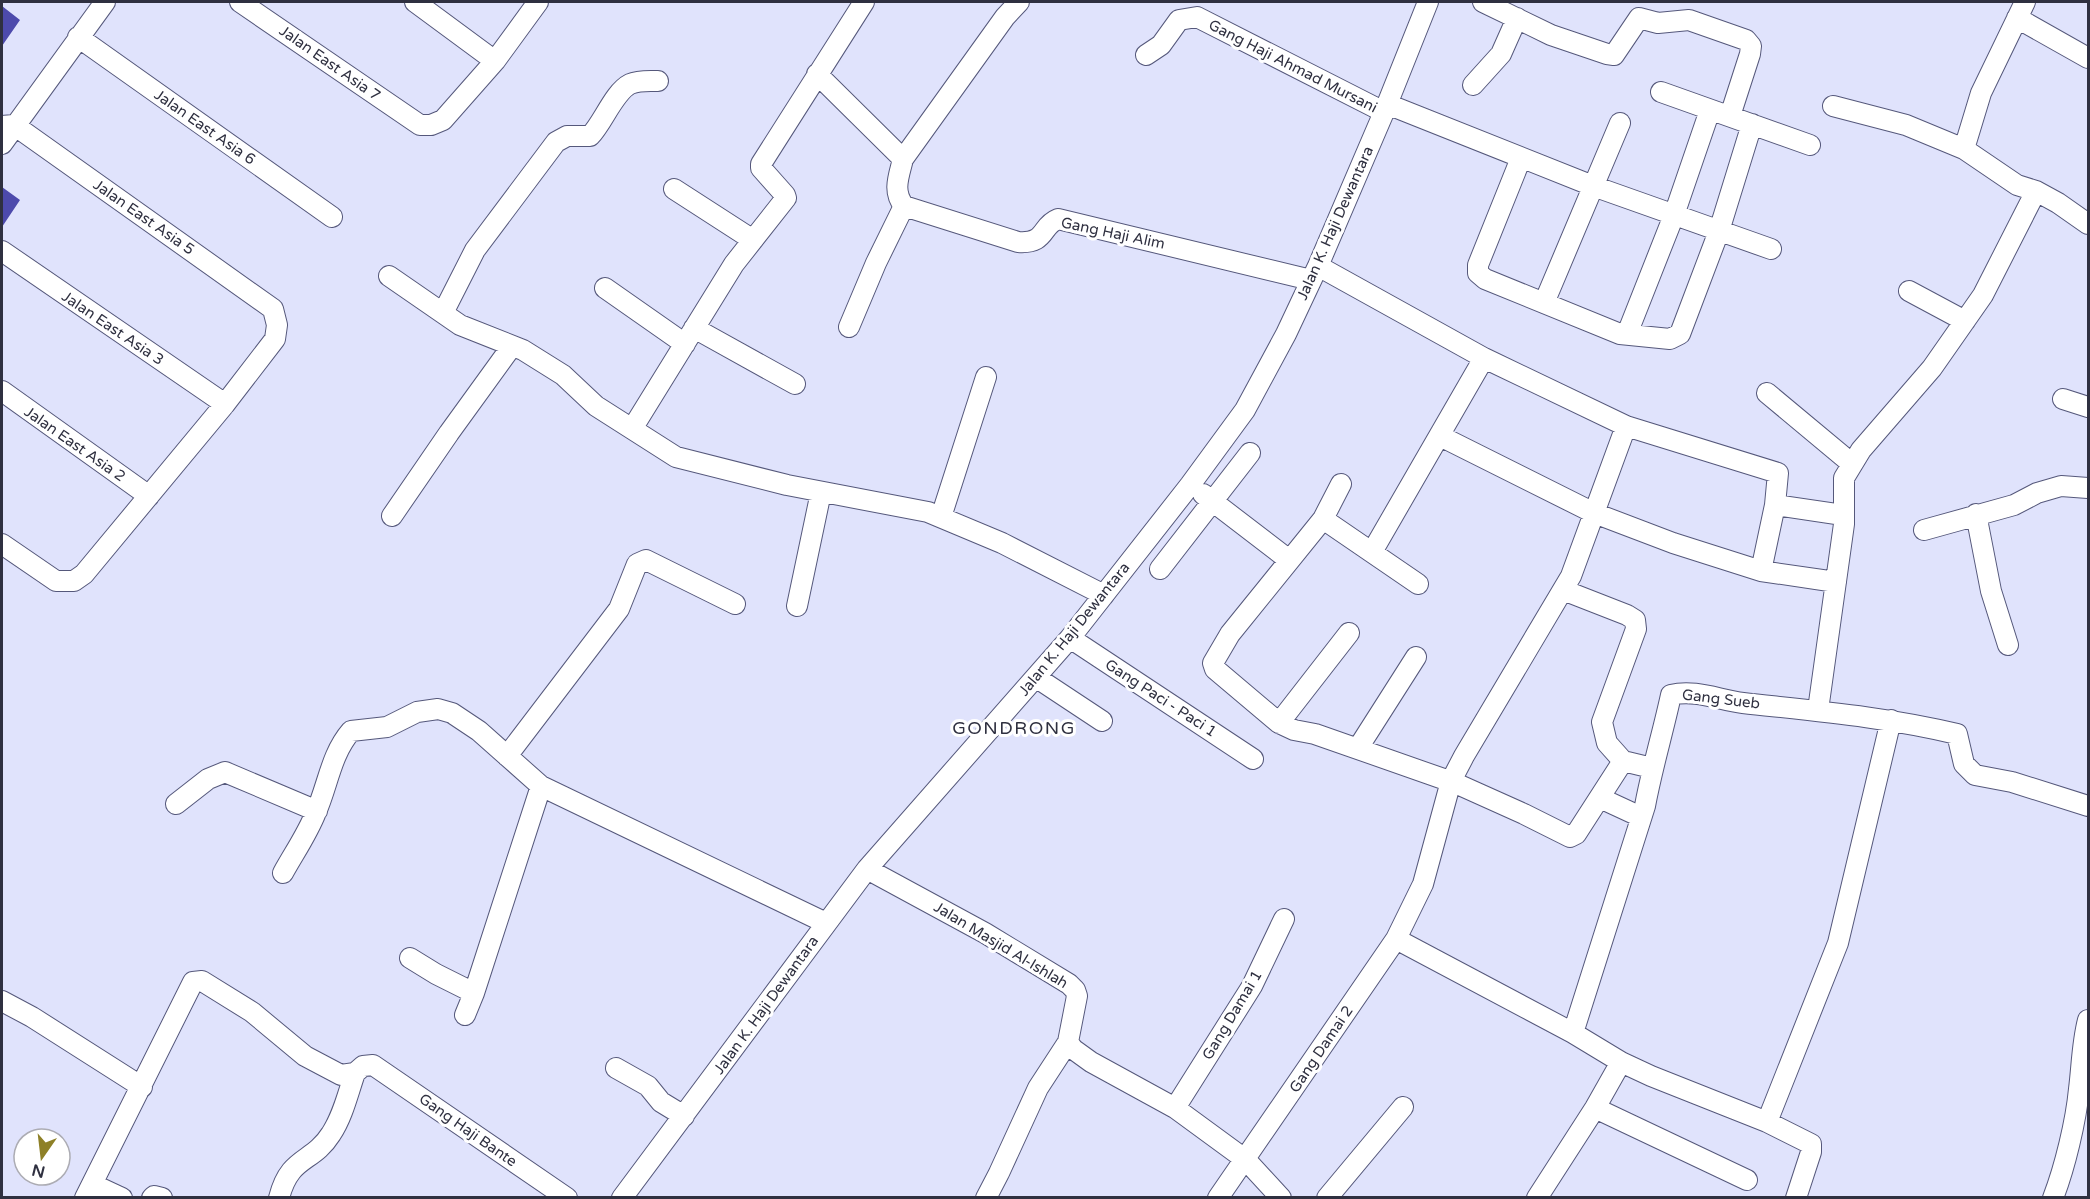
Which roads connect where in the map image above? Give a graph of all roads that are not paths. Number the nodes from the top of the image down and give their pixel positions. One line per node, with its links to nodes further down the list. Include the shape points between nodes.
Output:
1 (105, 2): 12 (street)
2 (240, 2): 15 (street, Jalan East Asia 7, via 420,125 443,120)
3 (415, 2): 15 (street)
4 (538, 2): 15 (street)
5 (864, 2): 16 (street)
6 (1018, 2): 31 (street)
7 (1428, 2): 21 (street, Jalan K. Haji Dewantara)
8 (1483, 2): 11 (street)
9 (1641, 10): 11 (street, via 1614,55 1551,35); 23 (street, via 1658,23 1689,20 1746,40 1751,46 1750,54)
10 (2021, 10): 14 (street); 29 (street, via 1981,93)
11 (1517, 18): 18 (street, via 1501,54)
12 (78, 37): 26 (street); 37 (street, Jalan East Asia 6)
13 (1146, 55): 21 (street, Gang Haji Ahmad Mursani, via 1161,45 1179,20 1197,17)
14 (2088, 58)
15 (495, 61)
16 (817, 74): 31 (street); 40 (street, via 761,164 786,198)
17 (658, 81): 48 (street, via 630,84 620,91 590,136 567,136 556,142 475,250)
18 (1473, 85)
19 (1661, 92): 22 (street)
20 (1833, 106): 29 (street, via 1906,125)
21 (1385, 108): 30 (street, Gang Haji Ahmad Mursani); 43 (street, Jalan K. Haji Dewantara)
22 (1710, 110): 23 (street); 36 (street)
23 (1730, 116): 25 (street)
24 (1620, 123): 32 (street)
25 (1752, 124): 28 (street); 39 (street)
26 (8, 126): 27 (street); 60 (street, Jalan East Asia 5, via 273,309 275,339)
27 (2, 144)
28 (1810, 145)
29 (1964, 149): 34 (street, via 2017,185)
30 (1521, 158): 32 (street, Gang Haji Ahmad Mursani); 47 (street, via 1478,273)
31 (903, 159): 35 (street, via 896,185)
32 (1593, 186): 36 (street, Gang Haji Ahmad Mursani); 47 (street)
33 (674, 189): 40 (street)
34 (2036, 192): 38 (street); 49 (street, via 1983,295)
35 (903, 206): 43 (street, Gang Haji Alim, via 1018,242 1030,243 1058,219); 50 (street)
36 (1674, 215): 39 (street, Gang Haji Ahmad Mursani); 51 (street)
37 (332, 217)
38 (2088, 224)
39 (1719, 231): 41 (street, Gang Haji Ahmad Mursani); 51 (street, via 1680,334 1670,339)
40 (753, 240): 52 (street)
41 (1771, 249)
42 (2, 251): 60 (street, Jalan East Asia 3)
43 (1314, 273): 54 (street); 68 (street, Jalan K. Haji Dewantara, via 1245,410)
44 (389, 276): 48 (street)
45 (605, 288): 52 (street)
46 (1909, 291): 49 (street)
47 (1544, 303): 51 (street)
48 (443, 313): 53 (street, via 460,325)
49 (1965, 321): 66 (street, via 1932,368)
50 (849, 327)
51 (1627, 334)
52 (690, 336): 56 (street); 63 (street)
53 (512, 346): 63 (street, via 563,375 596,406); 77 (street)
54 (1484, 358): 62 (street); 64 (street)
55 (986, 377): 78 (street)
56 (795, 384)
57 (2, 391): 71 (street, Jalan East Asia 2)
58 (1767, 393): 66 (street)
59 (2063, 399): 61 (street)
60 (225, 404): 71 (street)
61 (2088, 407)
62 (1626, 426): 73 (street, via 1775,471); 74 (street, Gang Damai 2)
63 (632, 429): 70 (street, via 675,457)
64 (1440, 435): 74 (street); 82 (street)
65 (1250, 453): 72 (street)
66 (1851, 463): 76 (street, via 1844,478)
67 (1341, 484): 79 (street)
68 (1190, 485): 72 (street); 89 (street, Jalan K. Haji Dewantara)
69 (2088, 488): 75 (street, via 2061,486 2014,505)
70 (821, 492): 78 (street); 91 (street)
71 (149, 496): 81 (street, via 74,581 56,581)
72 (1212, 502): 83 (street); 84 (street)
73 (1775, 505): 76 (street); 85 (street)
74 (1594, 513): 85 (street); 88 (street, Gang Damai 2)
75 (1976, 514): 80 (street); 94 (street, via 1991,591)
76 (1843, 515): 86 (street)
77 (392, 516)
78 (941, 517): 89 (street)
79 (1323, 519): 82 (street); 83 (street)
80 (1924, 530)
81 (2, 544)
82 (1372, 552): 87 (street)
83 (1289, 560): 100 (street, via 1230,634 1213,663 1215,669)
84 (1160, 569)
85 (1761, 571): 86 (street)
86 (1836, 582): 97 (street)
87 (1418, 584)
88 (1563, 590): 104 (street, via 1635,620 1636,629 1602,722 1607,743); 106 (street, Gang Damai 2)
89 (1104, 595): 93 (street, Jalan K. Haji Dewantara)
90 (735, 604): 102 (street, via 646,560 637,564 619,609)
91 (797, 606)
92 (1349, 633): 100 (street)
93 (1070, 638): 96 (street, Jalan K. Haji Dewantara); 103 (street, Gang Paci - Paci 1)
94 (2008, 645)
95 (1416, 657): 101 (street)
96 (1037, 678): 99 (street); 113 (street, Jalan K. Haji Dewantara)
97 (1818, 710): 98 (street, Gang Sueb); 105 (street, Gang Sueb, via 1741,703 1684,692 1671,694)
98 (1891, 720): 110 (street, Gang Sueb, via 1957,734 1964,764 1975,775 2012,782); 133 (street, via 1838,943)
99 (1102, 721)
100 (1279, 723): 101 (street)
101 (1358, 748): 106 (street)
102 (507, 756): 107 (street); 111 (street, via 479,731 452,713 438,709 417,712 387,727 351,731 328,773)
103 (1253, 759)
104 (1623, 761): 105 (street); 108 (street)
105 (1652, 768): 112 (street, Gang Sueb)
106 (1451, 781): 108 (street, via 1570,837); 117 (street, Gang Damai 2, via 1423,884)
107 (541, 786): 116 (street); 119 (street)
108 (1600, 798): 112 (street)
109 (176, 804): 111 (street, via 208,779 225,772)
110 (2088, 806)
111 (317, 811): 114 (street)
112 (1641, 817): 123 (street, Gang Sueb)
113 (867, 869): 116 (street, Jalan K. Haji Dewantara); 124 (street, Jalan Masjid Al-Ishlah, via 1070,984 1077,996)
114 (284, 873)
115 (1284, 919): 130 (street, Gang Damai 1, via 1252,986)
116 (826, 923): 132 (street, Jalan K. Haji Dewantara)
117 (1396, 939): 123 (street); 134 (street, Gang Damai 2)
118 (410, 958): 119 (street)
119 (474, 993): 121 (street)
120 (2, 1001): 128 (street)
121 (465, 1016)
122 (2088, 1020): 149 (street, via 2082,1041 2079,1091 2062,1176)
123 (1573, 1033): 125 (street)
124 (1068, 1042): 130 (street, via 1091,1062); 143 (street, via 1038,1088)
125 (1621, 1062): 131 (street); 133 (street)
126 (362, 1068): 128 (street, via 341,1075 305,1056 252,1012 197,980); 140 (street, via 332,1134 287,1174); 141 (street, Gang Haji Bante, via 381,1071)
127 (616, 1068): 132 (street, via 648,1086 661,1102)
128 (141, 1087): 136 (street)
129 (1403, 1107): 146 (street)
130 (1174, 1108): 134 (street)
131 (1595, 1108): 135 (street); 147 (street)
132 (684, 1116): 142 (street, Jalan K. Haji Dewantara)
133 (1767, 1122): 148 (street, via 1811,1144)
134 (1246, 1160): 144 (street, Gang Damai 2); 145 (street)
135 (1747, 1180)
136 (89, 1191): 137 (street)
137 (122, 1197)
138 (152, 1197): 139 (street)
139 (162, 1197)
140 (279, 1197)
141 (567, 1197)
142 (622, 1197)
143 (986, 1197)
144 (1218, 1197)
145 (1281, 1197)
146 (1327, 1197)
147 (1537, 1197)
148 (1796, 1197)
149 (2053, 1197)

